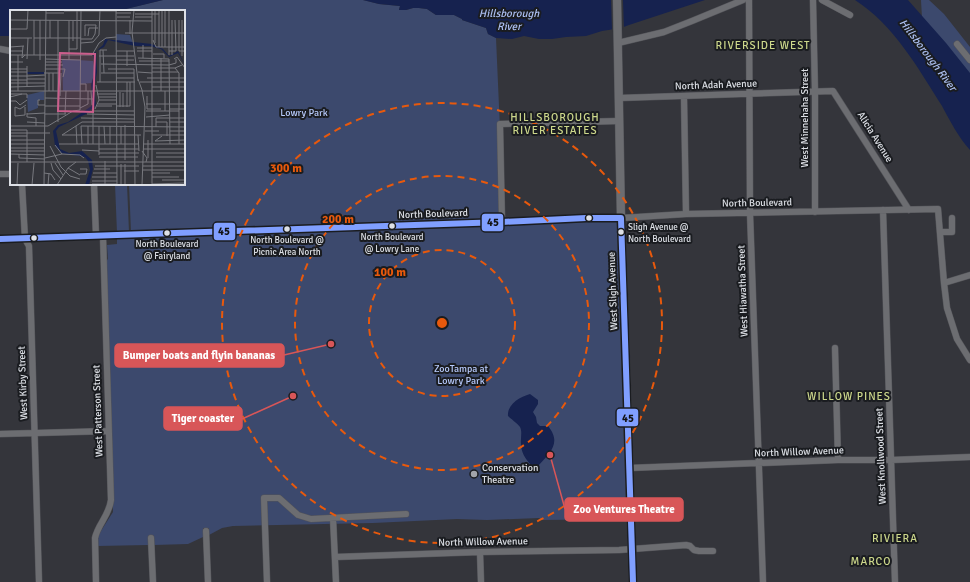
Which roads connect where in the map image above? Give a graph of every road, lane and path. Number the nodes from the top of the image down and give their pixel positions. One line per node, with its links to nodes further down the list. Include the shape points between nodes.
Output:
1 (617, 0): 7 (main road, West Sligh Avenue)
2 (743, 0): 7 (street, via 664,32)
3 (749, 0): 13 (street, West Hiawatha Street)
4 (813, 0): 12 (street, West Minnehaha Street)
5 (822, 0): 6 (street)
6 (850, 15)
7 (618, 41): 15 (main road, West Sligh Avenue)
8 (957, 44): 11 (street)
9 (0, 49): 10 (street)
10 (10, 51)
11 (970, 60)
12 (815, 92): 13 (street, North Adah Avenue); 20 (street, Alicia Avenue, via 833,91); 21 (street, West Minnehaha Street)
13 (749, 94): 14 (street, North Adah Avenue); 22 (street, West Hiawatha Street)
14 (684, 97): 15 (street, North Adah Avenue); 23 (street)
15 (619, 98): 16 (main road, West Sligh Avenue)
16 (619, 121): 24 (main road, West Sligh Avenue); 26 (street, via 500,124)
17 (22, 185): 29 (street, West Kirby Street)
18 (94, 185): 28 (street, West Patterson Street)
19 (883, 210): 20 (street, North Boulevard); 21 (street, North Boulevard); 40 (street, West Knollwood Street)
20 (909, 210): 27 (street, North Boulevard, via 938,209)
21 (815, 212): 22 (street, North Boulevard)
22 (750, 213): 23 (street, North Boulevard); 41 (street, West Hiawatha Street)
23 (686, 214): 24 (street, North Boulevard)
24 (621, 218): 26 (street, North Boulevard); 42 (main road, West Sligh Avenue)
25 (952, 218): 27 (street, via 952,232)
26 (502, 222): 28 (street, North Boulevard)
27 (943, 232): 32 (street)
28 (99, 236): 29 (street, North Boulevard); 35 (street, West Patterson Street)
29 (25, 238): 30 (street, North Boulevard); 37 (street, West Kirby Street, via 28,246)
30 (0, 239)
31 (970, 275): 32 (street)
32 (944, 283): 34 (street, via 947,308 957,339)
33 (835, 348): 39 (street)
34 (970, 360)
35 (109, 431): 37 (street); 52 (street, West Patterson Street, via 111,500 95,538)
36 (0, 434): 37 (street)
37 (35, 434): 51 (street, West Kirby Street)
38 (970, 457): 40 (street, North Willow Avenue)
39 (838, 460): 40 (street, North Willow Avenue); 41 (street, North Willow Avenue)
40 (892, 460): 60 (street, West Knollwood Street)
41 (760, 463): 42 (street, North Willow Avenue); 59 (street, West Hiawatha Street)
42 (629, 468): 47 (main road, West Sligh Avenue)
43 (406, 514): 44 (street)
44 (333, 518): 50 (street); 55 (street, via 311,519 298,515 279,498 264,498)
45 (206, 531): 54 (street)
46 (151, 538): 53 (street)
47 (632, 549): 48 (street, North Willow Avenue, via 686,544 694,550); 49 (street, North Willow Avenue); 58 (main road, West Sligh Avenue)
48 (713, 551)
49 (480, 552): 50 (street, North Willow Avenue); 57 (street)
50 (335, 557): 56 (street)
51 (39, 582)
52 (96, 582)
53 (153, 582)
54 (208, 582)
55 (267, 582)
56 (336, 582)
57 (481, 582)
58 (633, 582)
59 (764, 582)
60 (895, 582)

